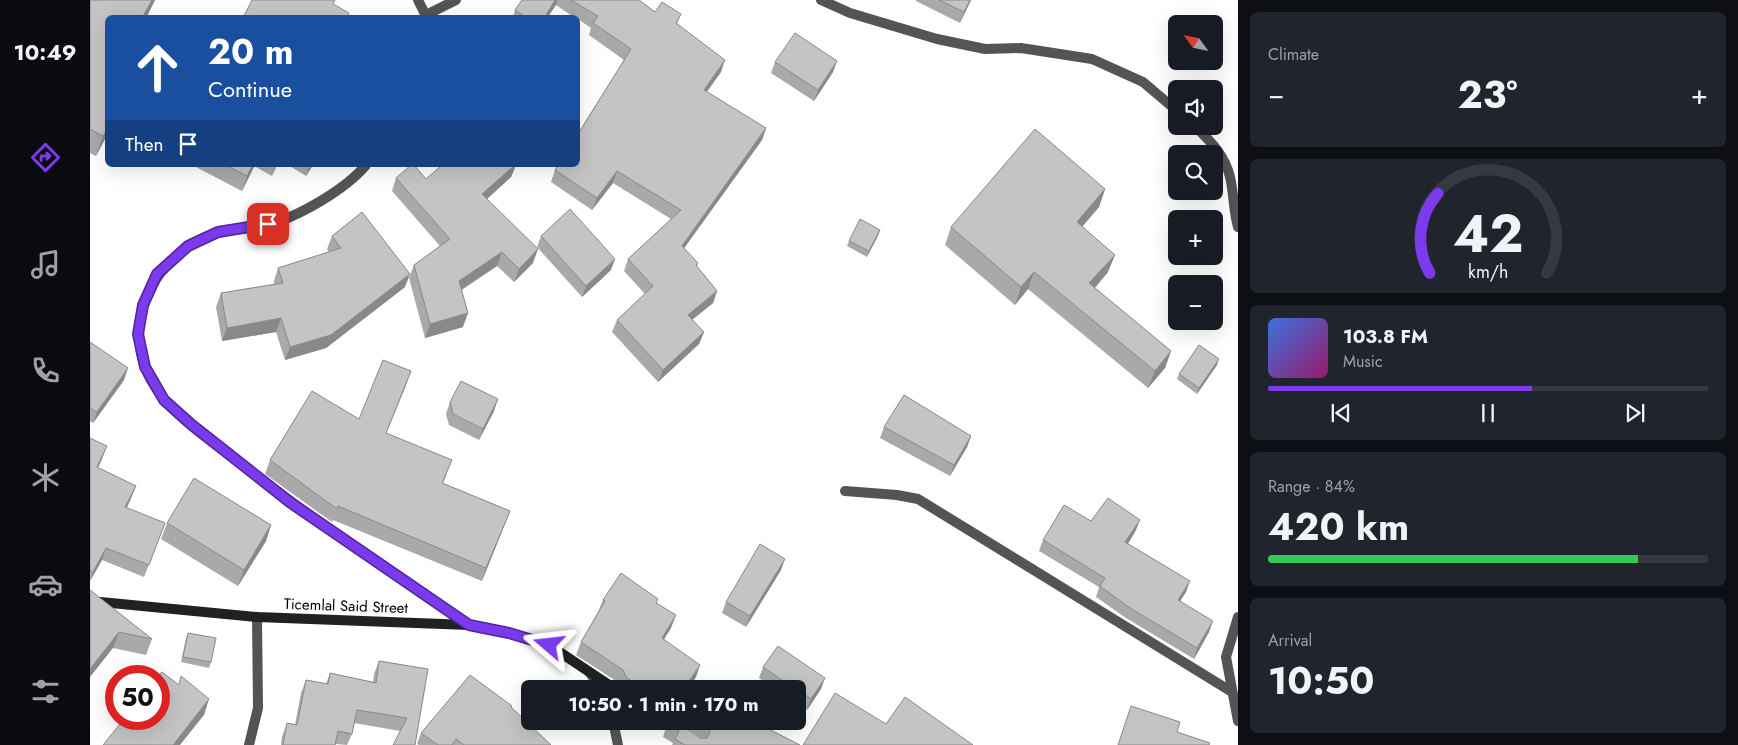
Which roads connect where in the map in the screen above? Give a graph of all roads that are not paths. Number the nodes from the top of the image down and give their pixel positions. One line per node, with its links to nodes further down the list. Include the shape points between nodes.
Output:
1 (418, 0): 4 (street)
2 (456, 0): 5 (street)
3 (822, 0): 6 (street, via 850,13 947,41 985,49 1021,48 1092,60 1142,82)
4 (426, 15)
5 (428, 15)
6 (1168, 103)
7 (1203, 135): 9 (street, via 1220,153 1230,176)
8 (364, 167): 14 (street, via 355,178 316,204 268,224 218,232 188,246 157,274 143,305 138,334 145,367 164,400 192,425 291,503)
9 (1238, 227)
10 (846, 491): 18 (street, via 918,499)
11 (90, 601): 12 (main road, Ticemlal Said Street)
12 (257, 617): 14 (main road, Ticemlal Said Street); 22 (street, via 258,708)
13 (1238, 617): 18 (street, via 1226,657)
14 (469, 625): 15 (main road, Ticemlal Said Street, via 549,645)
15 (587, 670): 16 (street); 17 (main road, Ticemlal Said Street)
16 (594, 680)
17 (602, 680)
18 (1232, 692): 19 (street)
19 (1238, 721)
20 (615, 730): 23 (street)
21 (678, 730): 24 (main road)
22 (249, 745)
23 (618, 745)
24 (700, 745)

